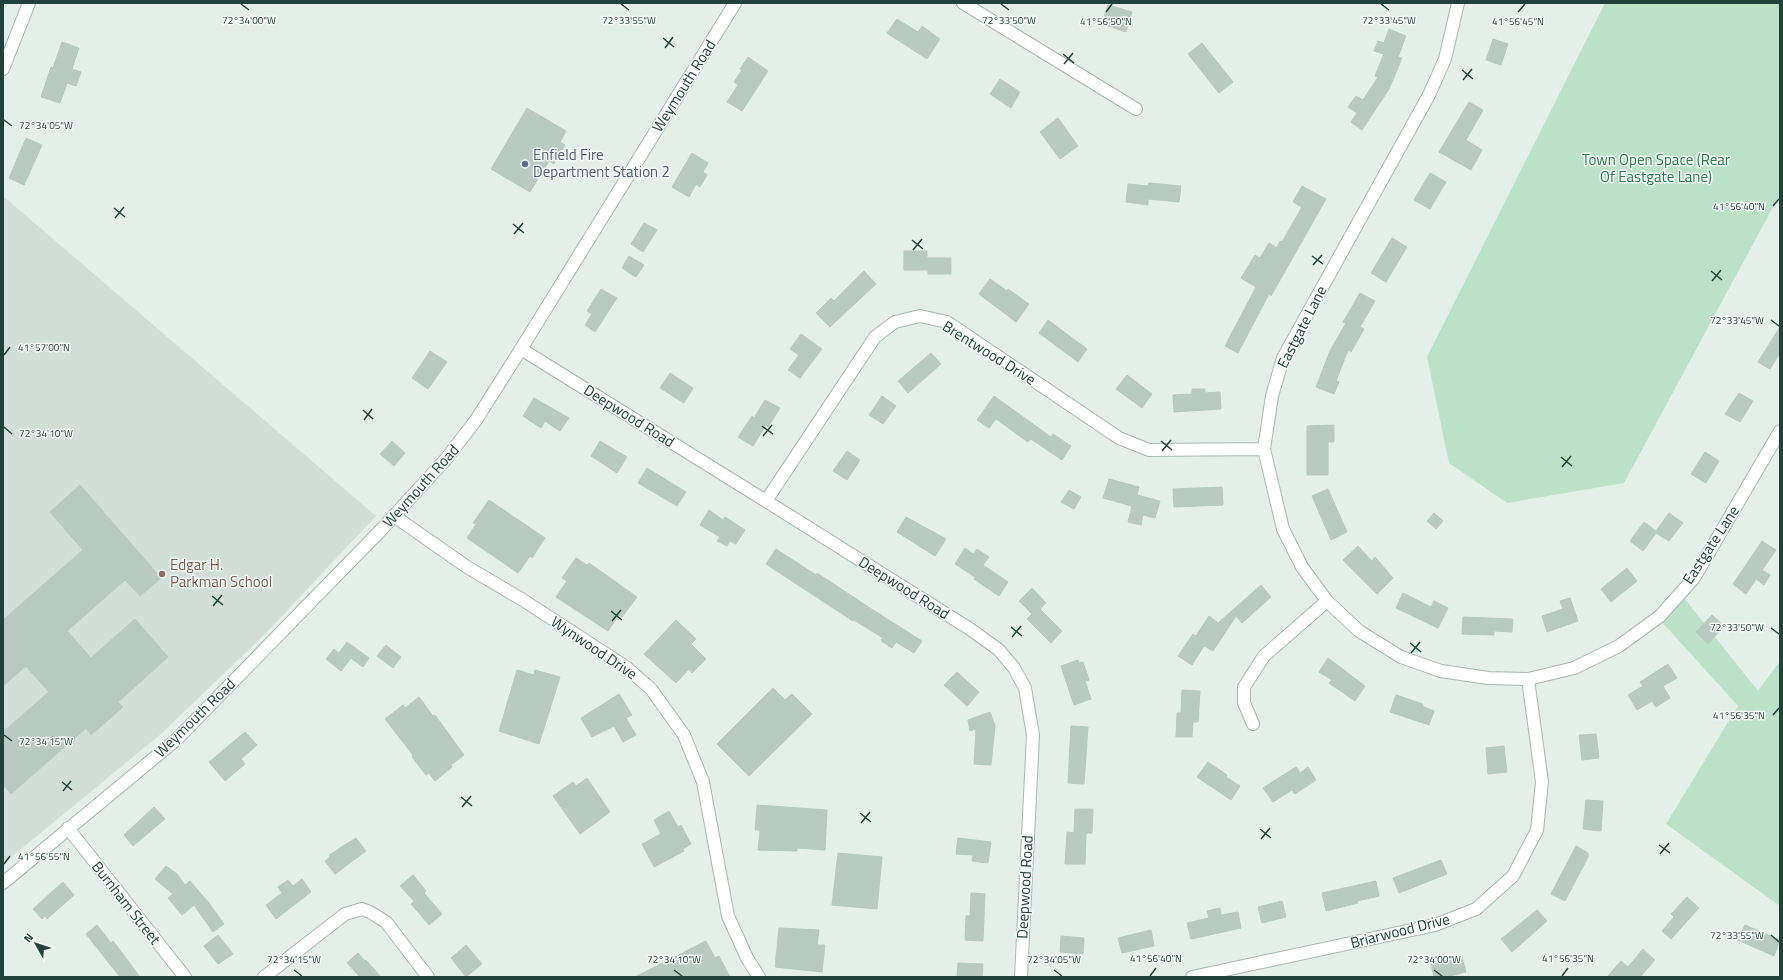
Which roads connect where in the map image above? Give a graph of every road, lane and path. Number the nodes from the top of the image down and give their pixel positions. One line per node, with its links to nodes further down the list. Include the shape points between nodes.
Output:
1 (29, 3): 5 (street)
2 (735, 3): 7 (street, Weymouth Road)
3 (962, 3): 6 (street)
4 (1458, 3): 9 (street, Eastgate Lane, via 1446,59 1429,96 1283,358 1272,396)
5 (3, 69)
6 (1136, 110)
7 (521, 349): 10 (street, Deepwood Road); 11 (street, Weymouth Road, via 476,420 446,459)
8 (1780, 431): 13 (street, Eastgate Lane, via 1694,578 1660,616 1619,646 1587,662 1574,668)
9 (1264, 449): 10 (street, Brentwood Drive, via 1149,450 1119,438 947,322 920,316 895,322 875,337); 12 (street, Eastgate Lane, via 1283,529 1302,567)
10 (766, 501): 21 (street, Deepwood Road, via 1000,650 1018,674 1025,688 1033,734)
11 (394, 516): 15 (street, Weymouth Road, via 176,740); 20 (street, Wynwood Drive, via 468,567 626,667 651,689 684,735 703,782 728,916 747,958)
12 (1327, 601): 13 (street, Eastgate Lane, via 1360,631 1400,657 1440,671 1488,678); 14 (street, via 1264,656 1244,686 1244,703)
13 (1528, 679): 22 (street, Briarwood Drive, via 1542,782 1537,830 1513,876 1476,909 1435,925)
14 (1253, 724)
15 (68, 828): 16 (street, Weymouth Road); 17 (street, Burnham Street)
16 (3, 883)
17 (185, 977)
18 (264, 977): 19 (street, via 345,914 362,909 386,922)
19 (428, 977)
20 (759, 977)
21 (1021, 977)
22 (1192, 977)

